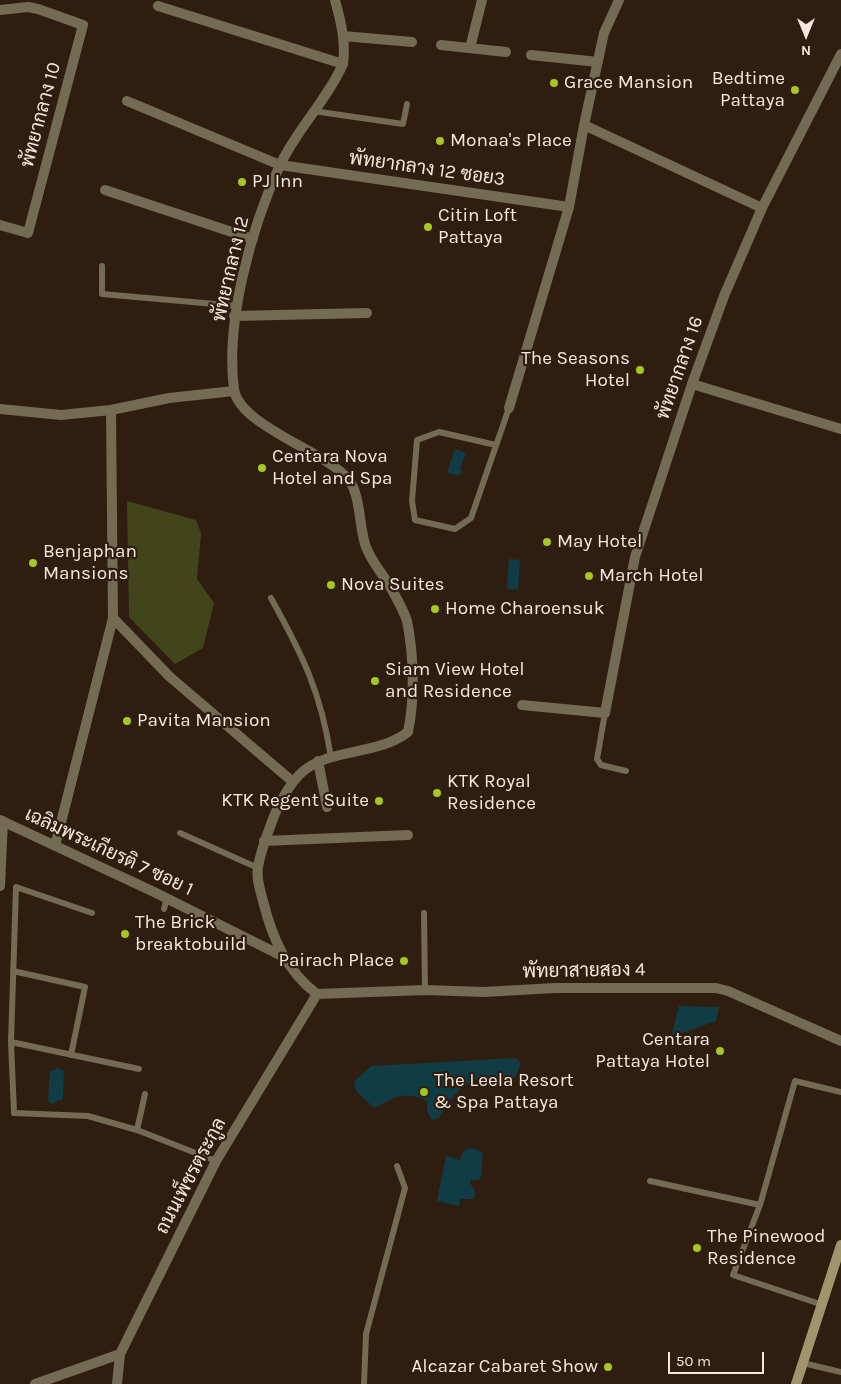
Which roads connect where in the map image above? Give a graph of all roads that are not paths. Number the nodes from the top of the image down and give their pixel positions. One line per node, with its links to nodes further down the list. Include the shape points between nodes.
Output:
1 (335, 0): 7 (street)
2 (482, 0): 10 (street)
3 (619, 0): 14 (street, via 604,33)
4 (39, 5): 6 (street, พัทยากลาง 10); 24 (street, พัทยากลาง 10, via 83,25 28,233)
5 (158, 6): 15 (street)
6 (0, 10)
7 (343, 36): 8 (street); 15 (street)
8 (412, 42)
9 (441, 45): 10 (street)
10 (470, 48): 11 (street)
11 (506, 52)
12 (841, 54): 23 (street, พัทยากลาง 16)
13 (531, 55): 14 (street)
14 (598, 62): 19 (street)
15 (343, 64): 18 (street, พัทยากลาง 12)
16 (127, 101): 20 (street, พัทยากลาง 12 ซอย3)
17 (407, 104): 18 (lane, via 403,124)
18 (313, 110): 20 (street, พัทยากลาง 12)
19 (584, 125): 22 (street); 23 (street)
20 (280, 165): 22 (street, พัทยากลาง 12 ซอย3); 25 (street, พัทยากลาง 12)
21 (106, 190): 25 (street)
22 (569, 207): 31 (street)
23 (762, 208): 29 (street, พัทยากลาง 16, via 724,296)
24 (0, 225)
25 (253, 239): 27 (street, พัทยากลาง 12)
26 (102, 266): 27 (lane, via 102,294)
27 (236, 311): 28 (street); 30 (street, พัทยากลาง 12, via 232,359)
28 (367, 313)
29 (692, 384): 34 (street); 39 (street, พัทยากลาง 16, via 635,557)
30 (234, 391): 33 (street, via 169,398); 40 (street, via 246,410 334,467 350,481 366,547 392,588 406,620 412,664 408,732 394,742)
31 (509, 408): 35 (lane)
32 (0, 409): 33 (street, via 61,415)
33 (111, 410): 37 (street)
34 (841, 428)
35 (496, 445): 35 (lane, via 471,518 455,529 415,520 412,501 417,440 439,432)
36 (271, 598): 40 (lane, via 315,685)
37 (113, 618): 43 (street, via 170,677); 49 (street)
38 (522, 705): 39 (street)
39 (605, 713): 42 (lane, via 597,759 601,765)
40 (331, 758): 41 (street)
41 (318, 761): 43 (street); 44 (street)
42 (626, 772)
43 (293, 782): 48 (street)
44 (327, 807)
45 (2, 821): 49 (street, เฉลิมพระเกียรติ 7 ซอย 1); 51 (street)
46 (180, 833): 50 (lane)
47 (408, 835): 48 (street)
48 (264, 840): 50 (street)
49 (55, 846): 54 (street, เฉลิมพระเกียรติ 7 ซอย 1, via 165,903)
50 (258, 868): 54 (street, via 257,879 270,931)
51 (0, 886)
52 (92, 913): 55 (lane, via 16,887)
53 (424, 913): 56 (lane)
54 (284, 957): 57 (street, via 306,986)
55 (13, 971): 59 (lane); 60 (lane, via 85,987)
56 (424, 990): 57 (street, พัทยาสายสอง 4); 58 (street, พัทยาสายสอง 4, via 716,988)
57 (317, 994): 65 (street, ถนนเพ็ชรตระกูล)
58 (841, 1041)
59 (11, 1042): 60 (lane); 64 (lane, via 14,1113 88,1116)
60 (71, 1054): 61 (lane)
61 (138, 1069)
62 (841, 1092): 68 (lane, via 795,1081)
63 (145, 1094): 64 (lane)
64 (137, 1130): 65 (lane)
65 (216, 1161): 71 (street, ถนนเพ็ชรตระกูล)
66 (397, 1166): 76 (lane, via 405,1188 366,1334)
67 (650, 1181): 68 (lane)
68 (760, 1205): 70 (lane, via 733,1275)
69 (841, 1245): 70 (main road)
70 (820, 1304): 72 (main road)
71 (120, 1354): 74 (street); 75 (street, ถนนเพ็ชรตระกูล)
72 (803, 1363): 73 (lane); 77 (main road)
73 (841, 1372)
74 (35, 1384)
75 (117, 1384)
76 (364, 1384)
77 (796, 1384)

